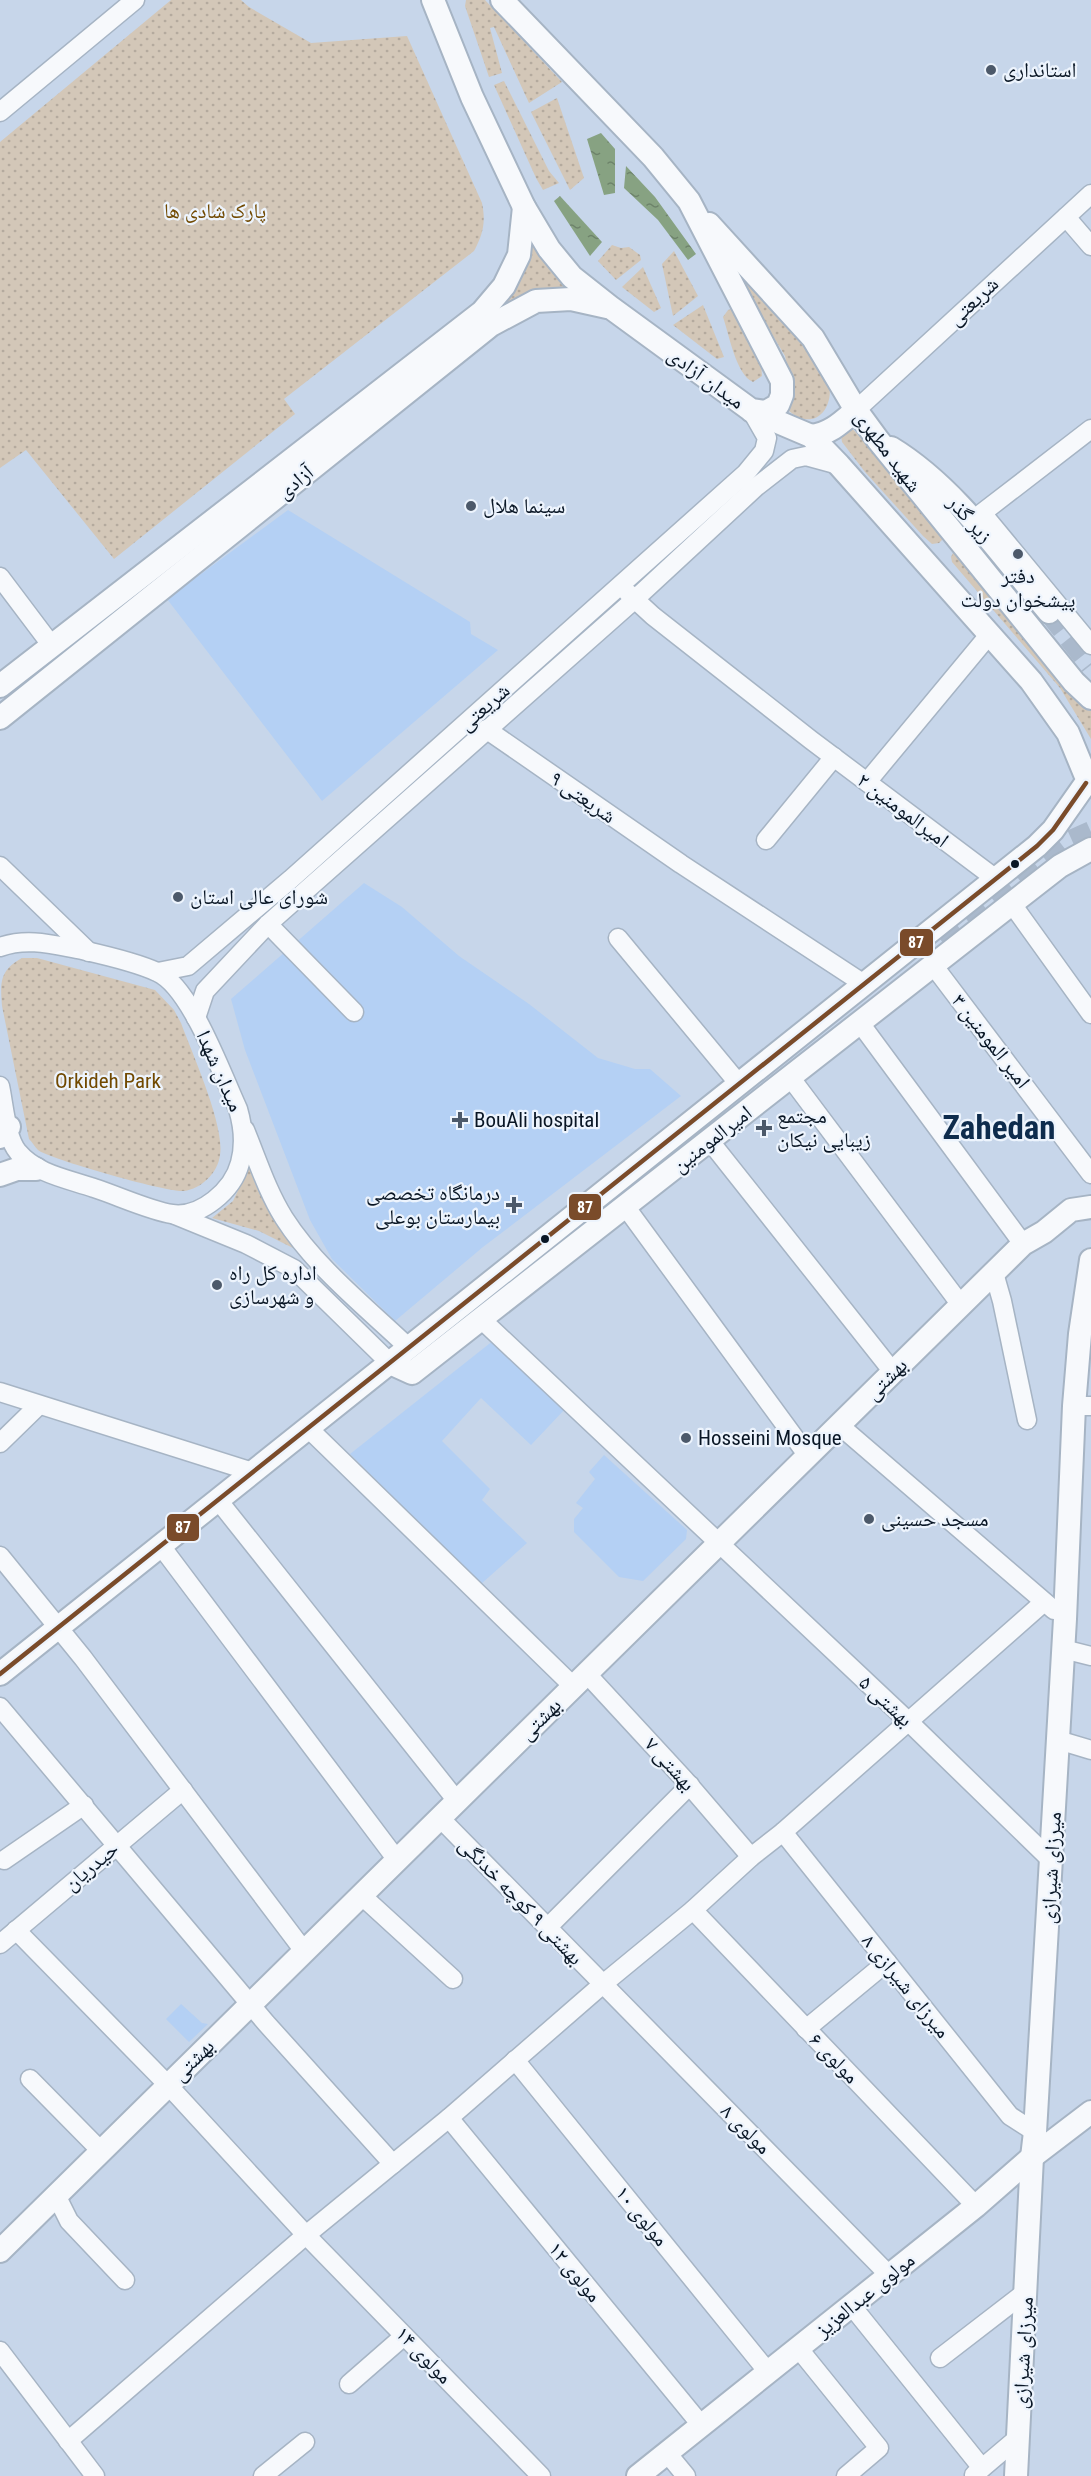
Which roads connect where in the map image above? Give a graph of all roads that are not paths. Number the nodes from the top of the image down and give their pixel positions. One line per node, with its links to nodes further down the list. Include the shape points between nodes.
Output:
1 (135, 0): 4 (street)
2 (502, 0): 6 (main road, میدان آزادی, via 653,157)
3 (436, 3): 7 (main road, میدان آزادی, via 472,98)
4 (0, 112)
5 (1091, 194): 8 (street, شریعتی)
6 (689, 201): 11 (main road, میدان آزادی, via 782,381 778,405 766,412); 12 (main road, شهید مطهری, via 813,338)
7 (524, 207): 10 (main road, میدان آزادی, via 549,249 572,277); 24 (main road, آزادی, via 519,255 504,286 482,312)
8 (1066, 217): 9 (street); 12 (street, شریعتی)
9 (1091, 246)
10 (610, 308): 11 (main road, میدان آزادی); 28 (main road, آزادی, via 571,299 536,301 491,325)
11 (751, 410): 14 (main road, شهید مطهری); 20 (street, شریعتی, via 767,438 757,461)
12 (856, 410): 14 (main road, via 823,435); 15 (main road, شهید مطهری)
13 (1090, 430): 25 (street, via 982,513)
14 (811, 436): 16 (main road, شهید مطهری)
15 (878, 440): 17 (main road, شهید مطهری); 22 (main road, زیر گذر, via 918,464)
16 (839, 465): 18 (main road, شهید مطهری); 21 (street, via 806,456 792,459 756,487)
17 (955, 538): 18 (main road); 27 (main road, شهید مطهری)
18 (926, 564): 23 (main road, شهید مطهری)
19 (0, 577): 24 (street)
20 (621, 586): 21 (street, امیرالمومنین ۲); 46 (street, شریعتی, via 188,966)
21 (634, 600): 29 (street); 30 (street, امیرالمومنین ۲)
22 (1049, 612)
23 (989, 635): 31 (main road, شهید مطهری, via 1054,712); 32 (street)
24 (52, 646): 26 (main road, آزادی)
25 (1088, 649)
26 (0, 686)
27 (1091, 698)
28 (0, 718)
29 (486, 729): 38 (street); 47 (street, شریعتی ۹)
30 (834, 757): 32 (street, امیرالمومنین ۲); 33 (street)
31 (1088, 777): 36 (main road, via 1053,830)
32 (867, 782): 36 (street, امیرالمومنین ۲)
33 (766, 840)
34 (1091, 849): 37 (main road, امیرالمومنین, via 1060,866)
35 (0, 866): 44 (street)
36 (996, 879): 47 (main road)
37 (1012, 904): 45 (main road, امیرالمومنین); 49 (street)
38 (268, 924): 48 (street); 50 (street, via 206,991)
39 (0, 934): 42 (street)
40 (618, 938): 54 (street)
41 (940, 939): 52 (main road, via 789,1054)
42 (43, 942): 43 (street, میدان شهدا); 44 (street, میدان شهدا)
43 (0, 947)
44 (89, 952): 46 (street, میدان شهدا)
45 (933, 965): 51 (main road, امیرالمومنین); 60 (street, امیر المومنین ۳)
46 (158, 972): 50 (street, میدان شهدا, via 178,990)
47 (864, 984): 52 (main road)
48 (354, 1012)
49 (1091, 1014)
50 (196, 1018): 56 (street, میدان شهدا)
51 (860, 1023): 53 (main road, امیرالمومنین); 65 (street)
52 (757, 1070): 54 (main road)
53 (790, 1077): 58 (main road, امیرالمومنین); 68 (street)
54 (739, 1084): 71 (main road)
55 (0, 1086): 57 (street, میدان شهدا)
56 (243, 1124): 64 (street, میدان شهدا, via 240,1165 231,1181 202,1209); 71 (street, via 285,1220 322,1265)
57 (4, 1132): 59 (street, میدان شهدا)
58 (710, 1140): 62 (main road, امیرالمومنین); 73 (street)
59 (36, 1169): 61 (main road, via 17,1169); 64 (street, میدان شهدا)
60 (1091, 1174)
61 (0, 1175)
62 (625, 1206): 69 (main road, امیرالمومنین); 81 (street)
63 (1091, 1207): 65 (main road, بهشتی, via 1071,1210)
64 (173, 1214): 72 (street, via 294,1269)
65 (1023, 1244): 67 (main road, بهشتی)
66 (1091, 1260): 70 (main road, میرزای شیرازی)
67 (994, 1273): 68 (main road, بهشتی); 77 (street)
68 (961, 1305): 73 (main road, بهشتی)
69 (481, 1319): 72 (main road, امیرالمومنین, via 411,1374); 84 (street, بهشتی ۵)
70 (1086, 1335): 76 (main road, میرزای شیرازی)
71 (409, 1348): 72 (main road)
72 (390, 1363): 79 (main road)
73 (892, 1372): 78 (main road, بهشتی)
74 (0, 1392): 75 (street)
75 (39, 1405): 80 (street); 82 (street)
76 (1083, 1406): 88 (main road, میرزای شیرازی)
77 (1027, 1420)
78 (839, 1425): 81 (main road, بهشتی); 87 (street)
79 (308, 1428): 82 (main road); 93 (street, بهشتی ۷, via 443,1558)
80 (0, 1443)
81 (808, 1456): 84 (main road, بهشتی)
82 (253, 1472): 83 (main road)
83 (218, 1500): 85 (main road); 100 (street)
84 (718, 1544): 93 (main road, بهشتی); 95 (street, بهشتی ۵)
85 (161, 1546): 89 (main road); 107 (street)
86 (0, 1556): 89 (street)
87 (1044, 1602): 88 (street); 95 (street)
88 (1065, 1619): 90 (main road, میرزای شیرازی)
89 (59, 1627): 92 (main road); 99 (street)
90 (1063, 1649): 91 (street); 96 (main road, میرزای شیرازی)
91 (1091, 1656)
92 (0, 1674)
93 (580, 1680): 98 (street, بهشتی ۷); 100 (main road, بهشتی)
94 (0, 1707): 101 (street)
95 (909, 1722): 103 (street); 108 (street, بهشتی ۵)
96 (1058, 1740): 97 (street); 108 (main road, میرزای شیرازی)
97 (1091, 1750)
98 (690, 1785): 105 (street, بهشتی ۷); 111 (street)
99 (183, 1790): 104 (street, حیدریان); 114 (street)
100 (457, 1801): 102 (main road, بهشتی)
101 (84, 1805): 104 (street); 106 (street)
102 (440, 1818): 107 (main road, بهشتی); 111 (street, بهشتی ۹ کوچه خدنگی)
103 (783, 1832): 105 (street); 115 (street, میرزای شیرازی ۸)
104 (117, 1845): 112 (street, حیدریان); 118 (street)
105 (751, 1857): 110 (street)
106 (4, 1860)
107 (397, 1860): 109 (main road, بهشتی)
108 (1051, 1860): 125 (main road, میرزای شیرازی)
109 (361, 1895): 114 (main road, بهشتی); 116 (street)
110 (693, 1910): 117 (street); 119 (street, مولوی ۶)
111 (548, 1928): 117 (street, بهشتی ۹ کوچه خدنگی)
112 (16, 1930): 113 (street, حیدریان); 122 (street, مولوی ۱۴)
113 (0, 1944)
114 (304, 1951): 118 (main road, بهشتی)
115 (887, 1962): 119 (street); 125 (street, میرزای شیرازی ۸, via 1010,2116)
116 (453, 1979)
117 (603, 1984): 120 (street); 133 (street, مولوی ۸)
118 (250, 2004): 122 (main road, بهشتی); 128 (street)
119 (806, 2029): 130 (street, مولوی ۶)
120 (515, 2060): 124 (street); 141 (street, مولوی ۱۰)
121 (30, 2079): 126 (street)
122 (168, 2085): 126 (main road, بهشتی); 131 (street, مولوی ۱۴)
123 (1091, 2112): 127 (main road, مولوی عبدالعزیز)
124 (449, 2118): 128 (street); 143 (street, مولوی ۱۲)
125 (1035, 2132): 127 (main road, میرزای شیرازی)
126 (101, 2151): 129 (main road, بهشتی)
127 (1032, 2157): 130 (main road, مولوی عبدالعزیز); 135 (main road, میرزای شیرازی)
128 (393, 2164): 131 (street)
129 (57, 2195): 132 (main road, بهشتی); 134 (street, via 69,2221)
130 (976, 2206): 133 (main road, مولوی عبدالعزیز)
131 (306, 2235): 137 (street, مولوی ۱۴); 145 (street)
132 (0, 2251)
133 (889, 2275): 136 (main road, مولوی عبدالعزیز)
134 (125, 2280)
135 (1027, 2291): 140 (street); 144 (main road, میرزای شیرازی)
136 (851, 2306): 138 (main road, مولوی عبدالعزیز); 148 (street)
137 (404, 2336): 142 (street); 151 (street, مولوی ۱۴)
138 (800, 2349): 141 (main road, مولوی عبدالعزیز); 154 (street, via 879,2448)
139 (0, 2351): 145 (street)
140 (940, 2358)
141 (768, 2372): 143 (main road, مولوی عبدالعزیز)
142 (349, 2384)
143 (702, 2426): 147 (main road, مولوی عبدالعزیز)
144 (1019, 2437): 148 (street); 155 (main road, میرزای شیرازی)
145 (68, 2441): 149 (street)
146 (305, 2442): 150 (street)
147 (667, 2453): 152 (main road, مولوی عبدالعزیز); 153 (street)
148 (977, 2472)
149 (95, 2476)
150 (263, 2476)
151 (541, 2476)
152 (638, 2476)
153 (686, 2476)
154 (846, 2476)
155 (1016, 2476)

